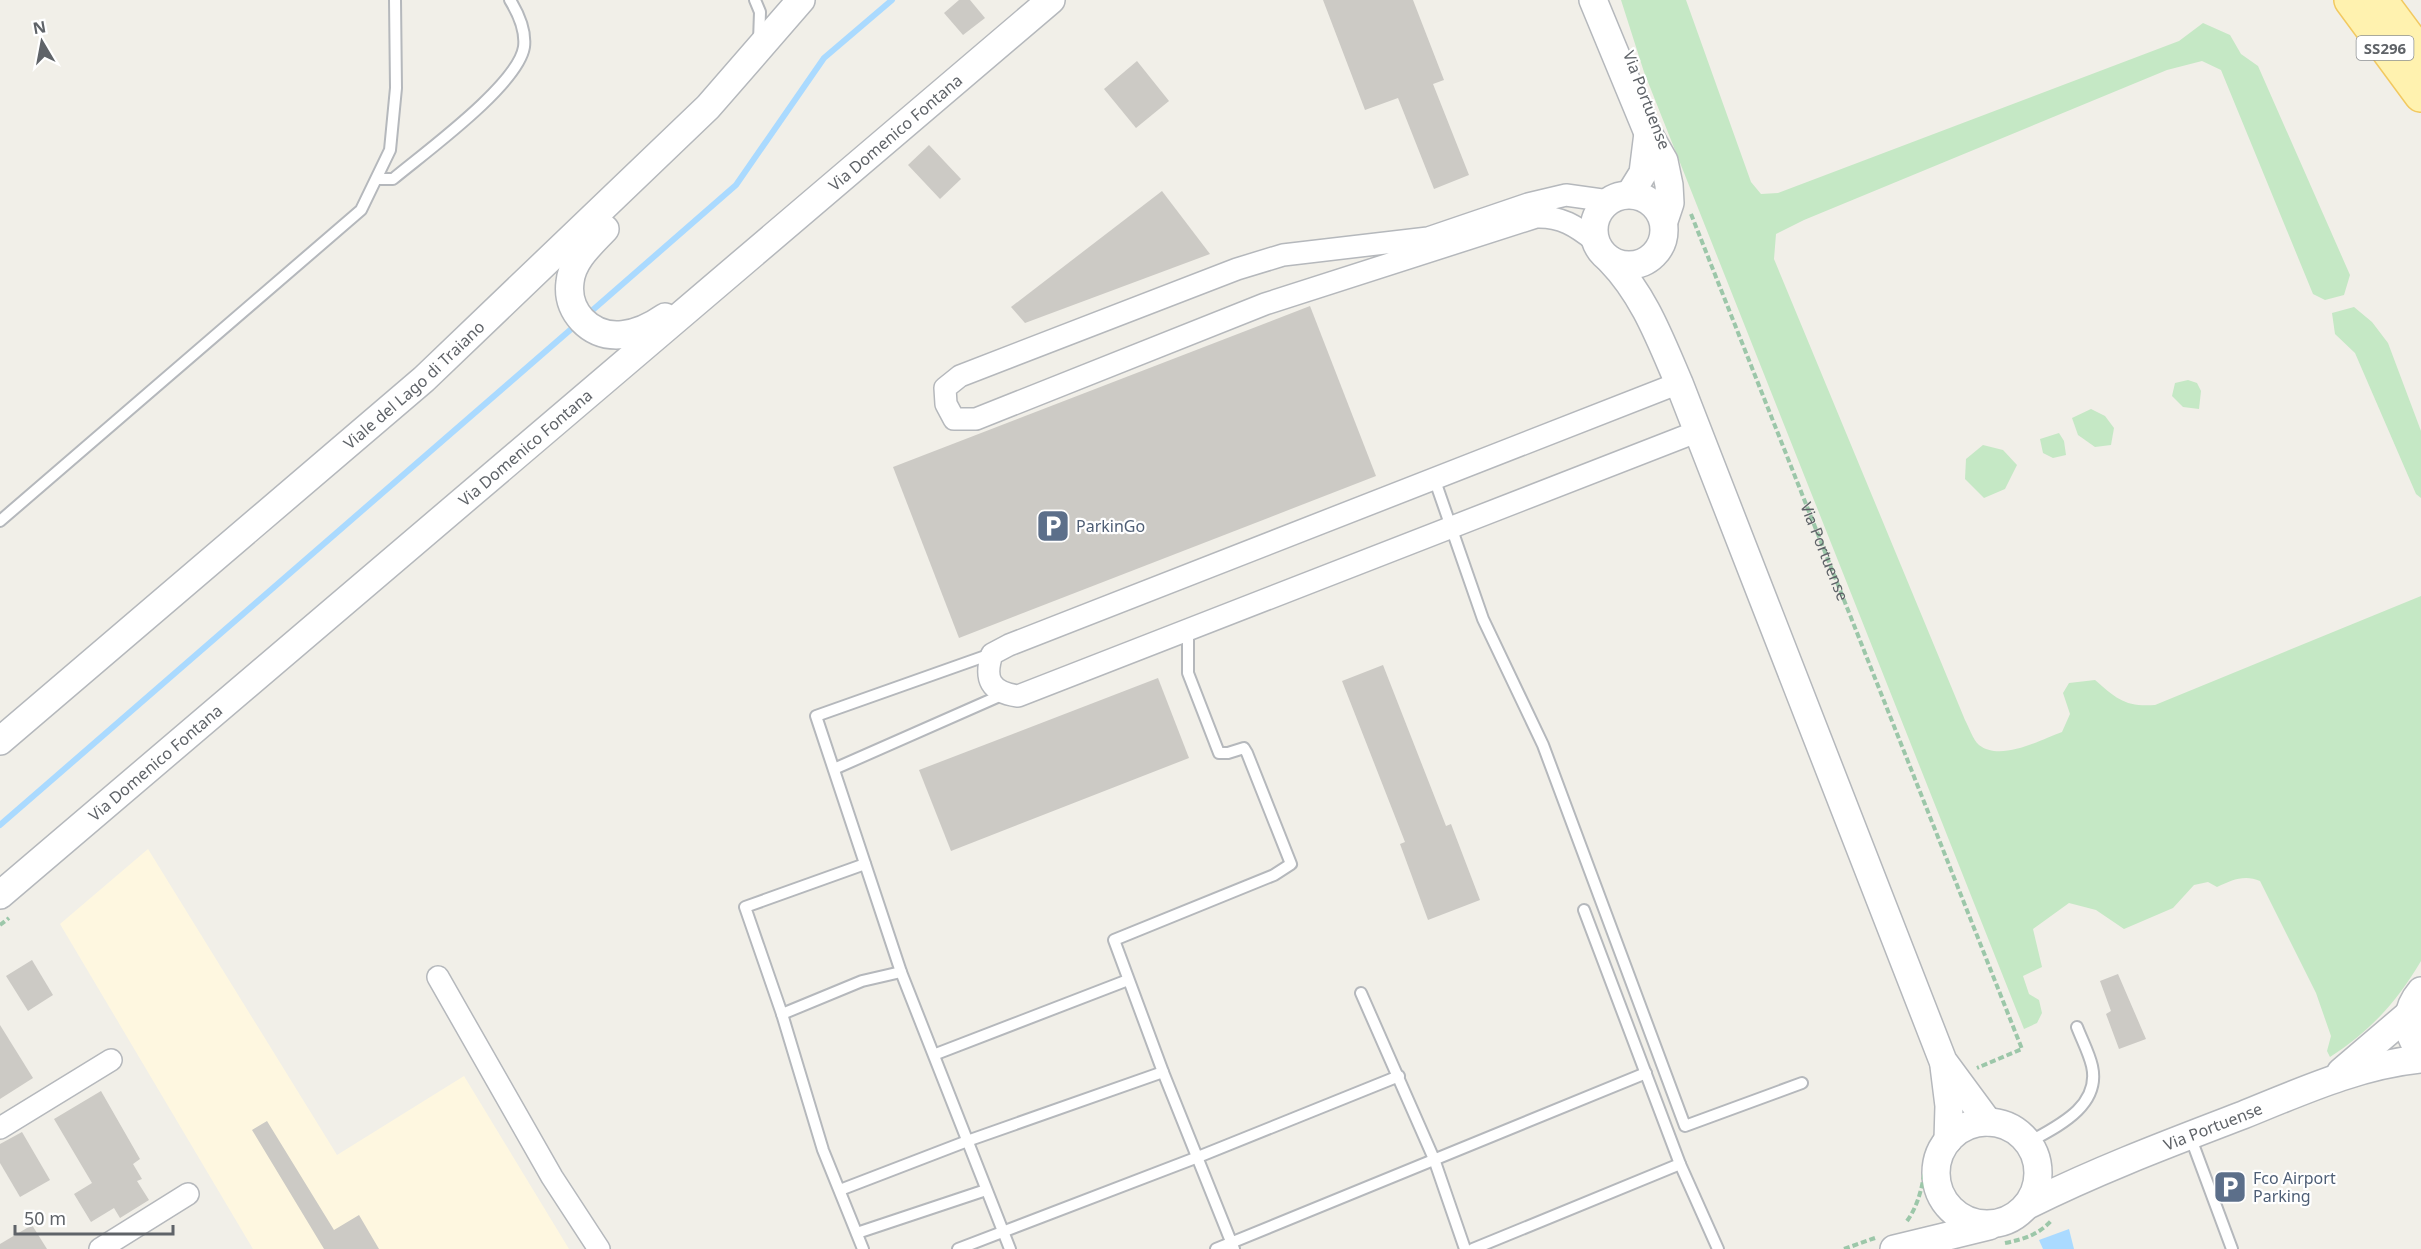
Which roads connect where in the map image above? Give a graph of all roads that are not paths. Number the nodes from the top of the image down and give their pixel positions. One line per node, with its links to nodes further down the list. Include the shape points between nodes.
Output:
1 (395, 0): 14 (lane, via 396,88 390,150)
2 (510, 0): 14 (lane, via 522,28 524,47 516,67 494,93 393,179)
3 (755, 0): 9 (lane, via 760,12)
4 (801, 0): 9 (street, Viale del Lago di Traiano)
5 (1051, 0): 19 (street, Via Domenico Fontana)
6 (1593, 0): 13 (street, Via Portuense)
7 (2351, 0): 11 (main road, SS296)
8 (2380, 0): 10 (main road, SS296)
9 (758, 50): 12 (street, Viale del Lago di Traiano)
10 (2421, 55)
11 (2421, 95)
12 (708, 107): 19 (street, via 653,177 580,255 570,280 571,303 588,327 611,337 632,333 654,324); 29 (street, Viale del Lago di Traiano, via 424,379)
13 (1648, 133): 15 (street, Via Portuense, via 1642,173); 16 (street, Via Portuense, via 1664,161 1670,185)
14 (378, 179): 24 (lane, via 361,210)
15 (1619, 198): 16 (street, via 1647,199); 17 (street, via 1595,219); 17 (street, via 1566,195 1428,238 1283,255 1237,269 960,376 945,388 946,405 954,419 976,419 1265,304 1536,217 1552,216 1575,225)
16 (1664, 221): 18 (street, via 1662,244)
17 (1603, 250): 18 (street, via 1622,265); 20 (street, via 1629,279)
18 (1646, 261): 20 (street)
19 (741, 264): 32 (street, Via Domenico Fontana)
20 (1649, 313): 21 (street)
21 (1678, 383): 22 (street); 23 (street)
22 (1696, 432): 25 (street); 45 (street)
23 (1434, 478): 25 (lane); 27 (street)
24 (0, 521)
25 (1452, 527): 26 (street); 50 (lane, via 1483,619 1543,745 1685,1126)
26 (1188, 630): 28 (street, via 1018,696); 36 (lane, via 1188,673 1220,753 1244,748 1291,864 1281,872 1114,940)
27 (992, 654): 28 (street, via 987,669 991,684); 30 (lane, via 816,716)
28 (1004, 694): 30 (lane)
29 (0, 741)
30 (834, 769): 31 (lane)
31 (865, 864): 34 (lane); 39 (lane, via 745,907)
32 (0, 895)
33 (1584, 910): 47 (lane)
34 (902, 972): 39 (lane, via 862,981); 42 (lane)
35 (438, 977): 72 (street, via 552,1177)
36 (1128, 980): 42 (lane); 46 (lane)
37 (1361, 993): 48 (lane)
38 (2415, 1002): 41 (street, via 2410,1034); 49 (street, Via Portuense, via 2373,1048)
39 (782, 1014): 61 (lane, via 823,1150)
40 (2077, 1027): 56 (lane, via 2092,1068 2092,1088 2079,1111)
41 (2421, 1052)
42 (936, 1054): 54 (lane)
43 (2421, 1059): 49 (street, Via Portuense, via 2402,1060)
44 (111, 1060): 52 (street)
45 (1956, 1066): 51 (street); 55 (street)
46 (1163, 1072): 54 (lane); 57 (lane)
47 (1646, 1073): 58 (lane); 59 (lane)
48 (1399, 1076): 57 (lane); 58 (lane)
49 (2331, 1080): 53 (street, Via Portuense)
50 (1802, 1083)
51 (1988, 1122): 55 (street, via 1960,1129); 56 (street, via 2014,1129)
52 (0, 1128)
53 (2190, 1135): 60 (street, Via Portuense); 80 (lane)
54 (970, 1140): 61 (lane); 62 (lane)
55 (1940, 1142): 64 (street, via 1935,1168)
56 (2033, 1151): 60 (street, Via Portuense, via 2049,1167); 65 (street, via 2038,1176)
57 (1198, 1157): 68 (lane); 70 (lane)
58 (1434, 1159): 70 (lane); 77 (lane)
59 (1680, 1164): 78 (lane); 79 (lane)
60 (2095, 1172): 65 (street, Via Portuense)
61 (840, 1190): 67 (lane)
62 (986, 1190): 67 (lane); 68 (lane)
63 (188, 1194): 71 (street)
64 (1941, 1199): 66 (street, via 1963,1219); 69 (street, via 1930,1225)
65 (2028, 1205): 66 (street, via 2012,1219)
66 (1992, 1225): 69 (street, via 1960,1235)
67 (857, 1233): 73 (lane)
68 (1003, 1233): 74 (lane); 75 (lane)
69 (1896, 1239)
70 (1233, 1246): 76 (lane)
71 (100, 1249)
72 (599, 1249)
73 (863, 1249)
74 (958, 1249)
75 (1011, 1249)
76 (1216, 1249)
77 (1465, 1249)
78 (1473, 1249)
79 (1718, 1249)
80 (2232, 1249)

